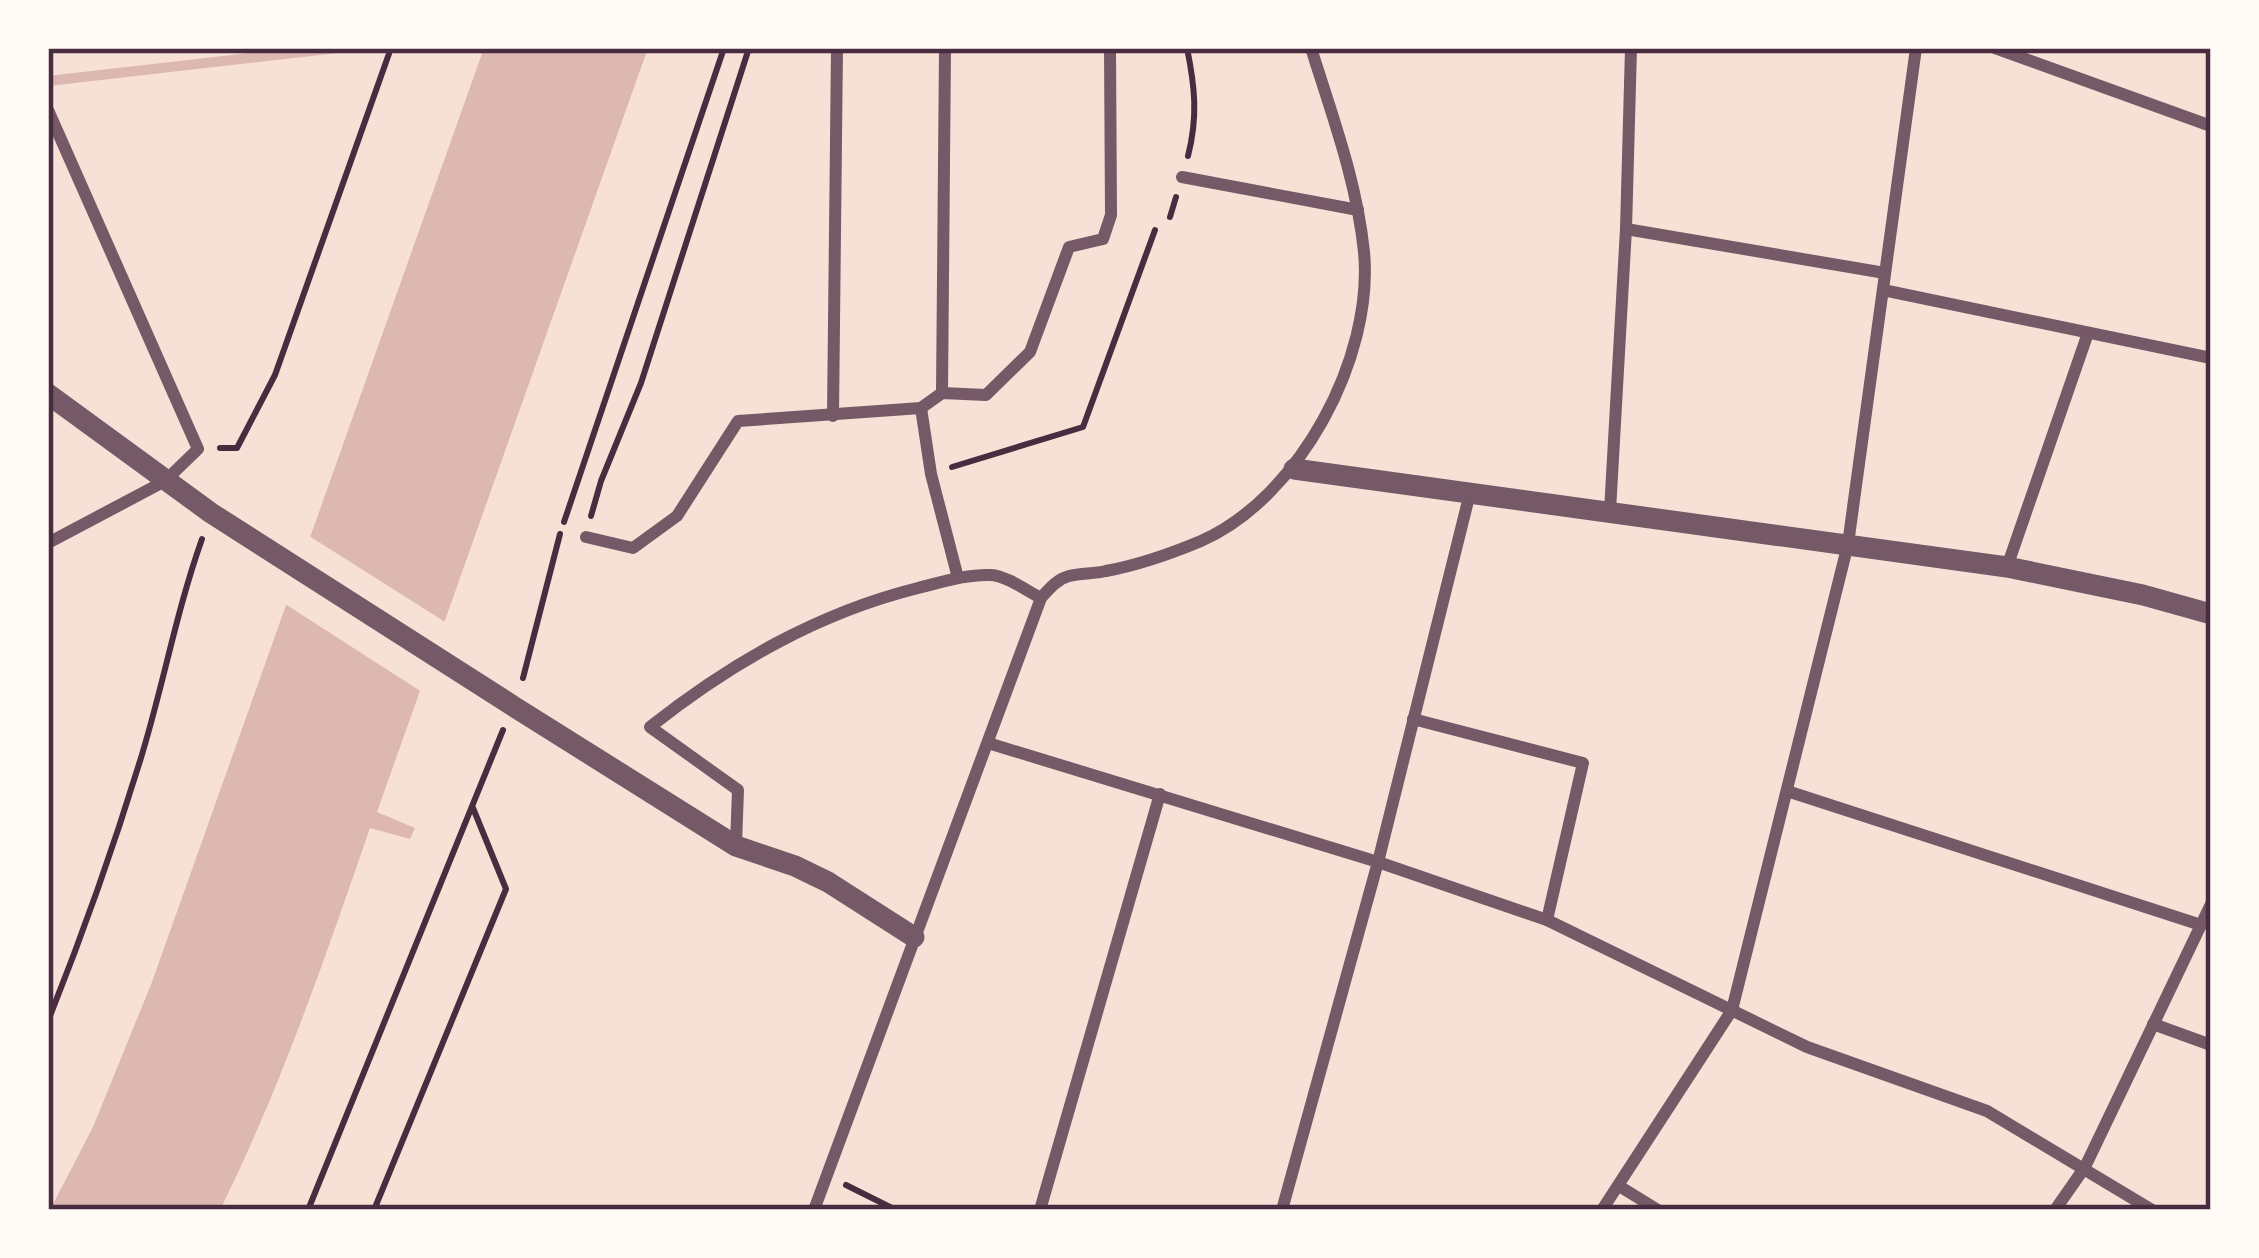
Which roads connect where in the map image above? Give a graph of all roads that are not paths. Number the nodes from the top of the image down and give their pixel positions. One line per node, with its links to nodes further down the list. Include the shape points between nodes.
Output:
1 (837, 48): 20 (street)
2 (945, 48): 17 (street)
3 (1110, 48): 17 (street, via 1111,215 1103,239 1070,247 1030,352 986,395)
4 (1311, 48): 11 (street)
5 (1631, 48): 12 (street)
6 (1916, 48): 13 (street)
7 (1995, 48): 9 (street)
8 (48, 110): 22 (street, via 198,449)
9 (2211, 126)
10 (1182, 176): 11 (street)
11 (1358, 210): 21 (street, via 1358,324 1346,369)
12 (1626, 229): 13 (street); 24 (street)
13 (1886, 273): 14 (street)
14 (1883, 290): 15 (street); 27 (street)
15 (2088, 332): 16 (street); 28 (street)
16 (2211, 358)
17 (942, 393): 19 (street)
18 (48, 394): 22 (street)
19 (922, 408): 20 (street); 29 (street)
20 (833, 416): 25 (street, via 738,421 677,516 633,548)
21 (1294, 469): 23 (street); 30 (street, via 1208,538 1156,559 1066,576)
22 (165, 481): 26 (street); 36 (street)
23 (1470, 493): 24 (street); 32 (street)
24 (1610, 511): 27 (street)
25 (586, 537)
26 (48, 543)
27 (1848, 544): 28 (street); 34 (street)
28 (2007, 567): 31 (street)
29 (958, 578): 30 (street, via 995,575); 36 (street, via 836,613 756,652 650,727 738,790)
30 (1041, 598): 33 (street)
31 (2211, 614)
32 (1413, 719): 37 (street); 39 (street, via 1583,763)
33 (988, 743): 35 (street); 41 (street)
34 (1787, 791): 40 (street); 42 (street)
35 (1160, 794): 37 (street); 48 (street)
36 (736, 845): 41 (street, via 828,882)
37 (1378, 862): 39 (street); 49 (street)
38 (2211, 904): 40 (street)
39 (1547, 920): 42 (street)
40 (2201, 925): 43 (street)
41 (914, 938): 47 (street)
42 (1732, 1010): 45 (street, via 1807,1047 1987,1112); 46 (street)
43 (2153, 1024): 44 (street); 45 (street)
44 (2211, 1045)
45 (2085, 1167): 52 (street); 53 (street)
46 (1619, 1186): 50 (street); 51 (street)
47 (814, 1210)
48 (1040, 1210)
49 (1282, 1210)
50 (1602, 1210)
51 (1658, 1210)
52 (2055, 1210)
53 (2152, 1210)

